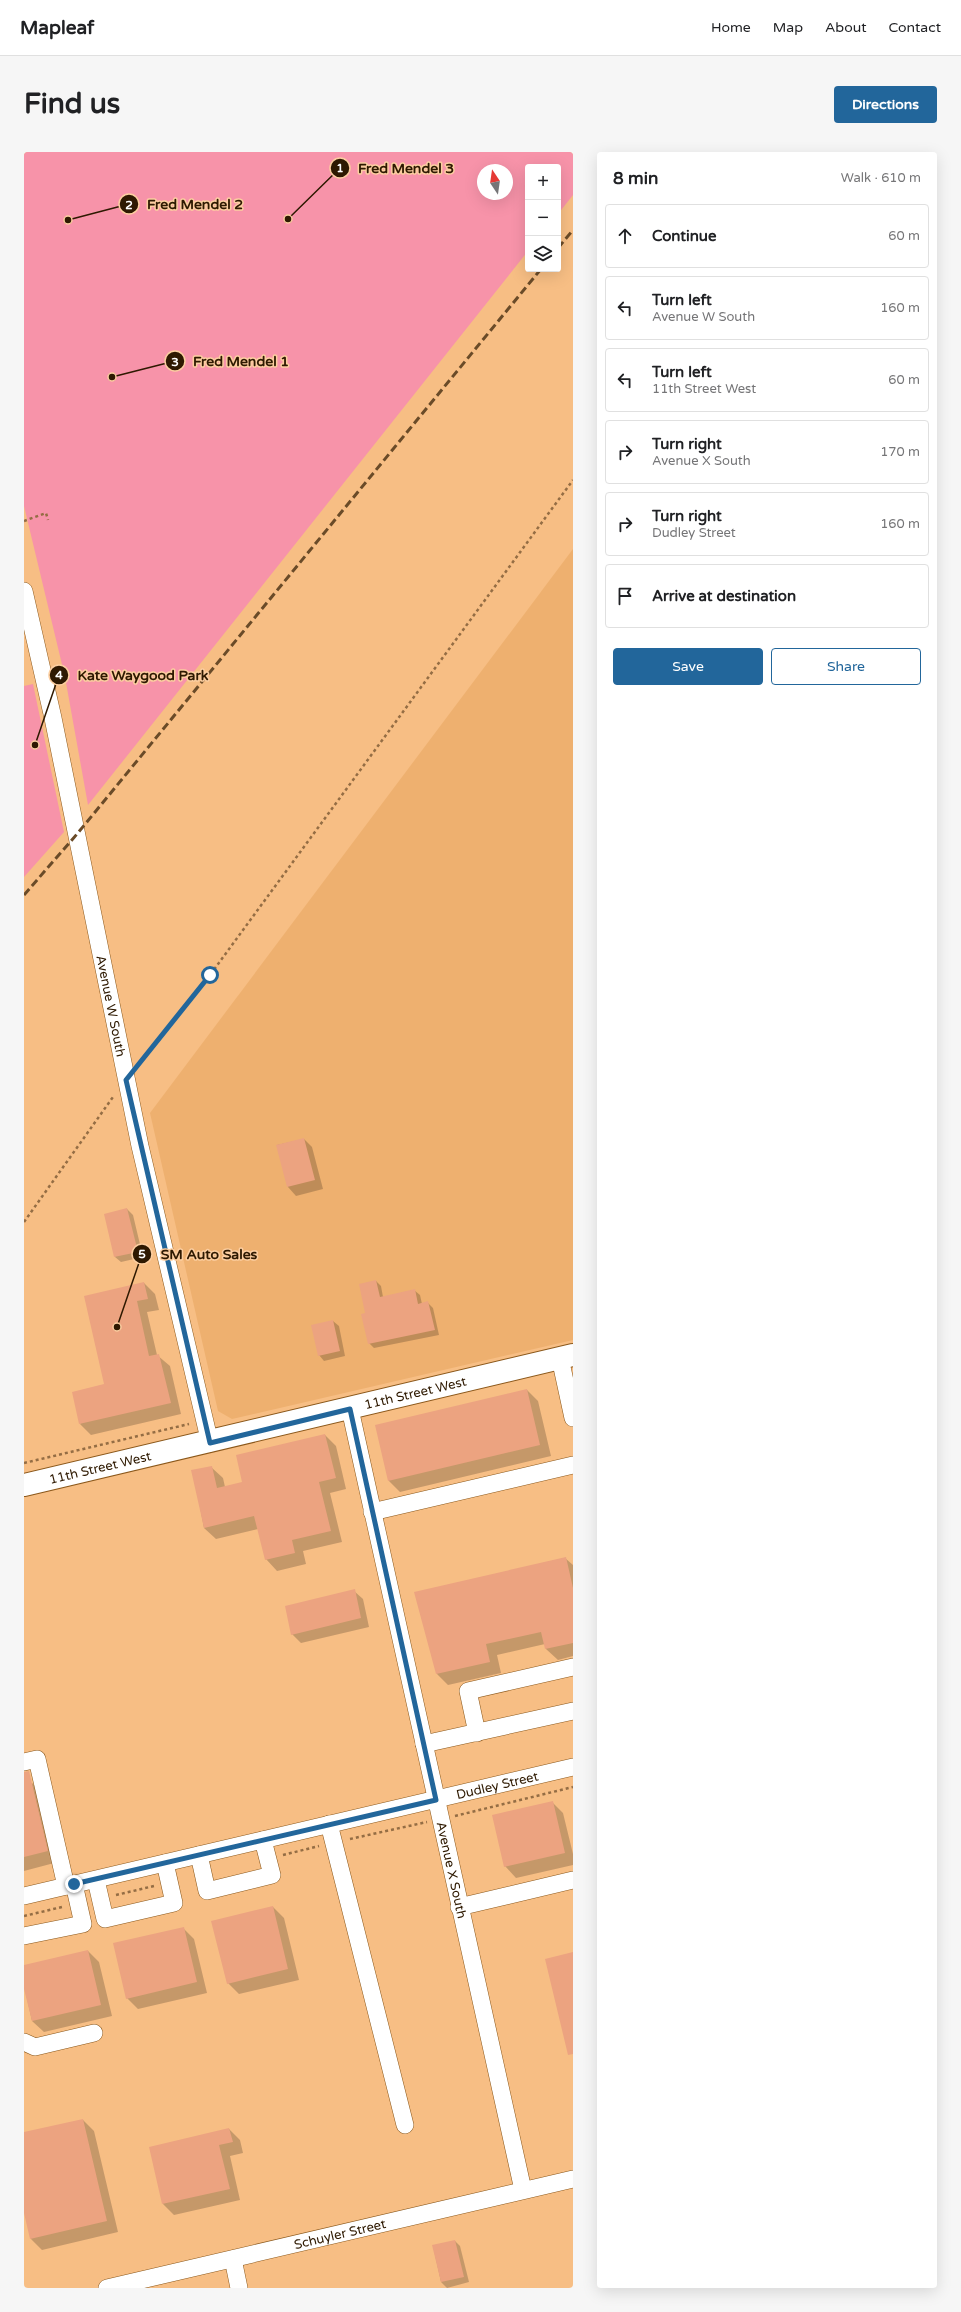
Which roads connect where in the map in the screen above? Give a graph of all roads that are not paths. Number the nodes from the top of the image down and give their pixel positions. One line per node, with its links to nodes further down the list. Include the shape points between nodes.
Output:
1 (24, 591): 5 (street, Avenue W South, via 55,726 126,1080)
2 (566, 1357): 3 (main road, 11th Street West); 4 (street)
3 (350, 1409): 5 (main road, 11th Street West); 8 (street, Avenue X South)
4 (573, 1418)
5 (210, 1443): 7 (main road, 11th Street West)
6 (573, 1465): 8 (street)
7 (24, 1486)
8 (372, 1512): 12 (street, Avenue X South)
9 (573, 1667): 11 (street, via 468,1691)
10 (573, 1711): 11 (street)
11 (477, 1733): 12 (street)
12 (424, 1744): 15 (street, Avenue X South)
13 (24, 1762): 22 (street, via 37,1759)
14 (573, 1767): 15 (street, Dudley Street)
15 (436, 1800): 16 (street, Dudley Street); 24 (street, Avenue X South)
16 (329, 1824): 17 (street, Dudley Street); 28 (street)
17 (263, 1840): 18 (street, Dudley Street); 18 (street, via 272,1875 207,1891)
18 (199, 1855): 19 (street, Dudley Street)
19 (165, 1863): 20 (street, Dudley Street); 20 (street, via 174,1903 105,1919)
20 (96, 1880): 22 (street, Dudley Street)
21 (573, 1880): 24 (street)
22 (70, 1885): 23 (street, Dudley Street); 25 (street, via 83,1924)
23 (24, 1896)
24 (459, 1907): 30 (street, Avenue X South)
25 (24, 1936)
26 (94, 2033): 27 (street, via 35,2047)
27 (24, 2042)
28 (405, 2125)
29 (573, 2179): 30 (street, Schuyler Street)
30 (523, 2190): 31 (street, Schuyler Street)
31 (233, 2258): 32 (street, Schuyler Street); 34 (street)
32 (154, 2283): 33 (street, Schuyler Street)
33 (107, 2288)
34 (239, 2288)

